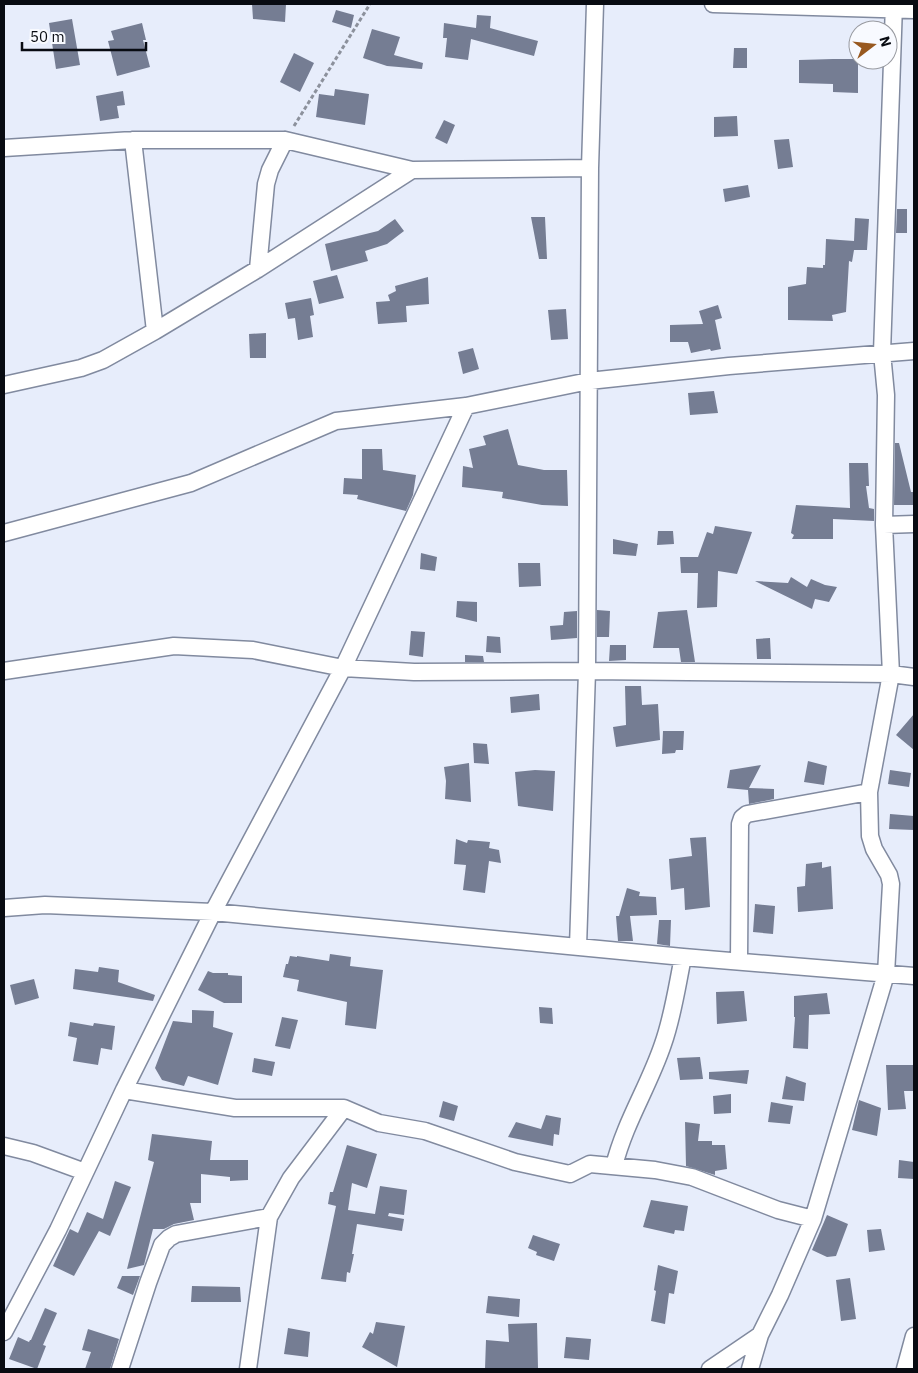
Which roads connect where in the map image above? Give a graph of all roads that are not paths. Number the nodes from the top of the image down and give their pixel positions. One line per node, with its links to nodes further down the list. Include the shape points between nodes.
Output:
1 (595, 4): 8 (street)
2 (713, 4): 3 (street)
3 (894, 6): 4 (street); 13 (street)
4 (914, 10)
5 (133, 140): 6 (street); 7 (street); 11 (street)
6 (285, 140): 9 (street); 10 (street, via 266,184)
7 (4, 148)
8 (590, 168): 9 (street); 14 (street)
9 (412, 170): 10 (street)
10 (258, 268): 11 (street)
11 (155, 332): 15 (street, via 92,365)
12 (914, 351): 13 (street)
13 (882, 353): 14 (street); 17 (street, via 886,395)
14 (589, 381): 16 (street); 22 (street)
15 (4, 385)
16 (466, 406): 19 (street, via 336,421 191,482); 20 (street)
17 (884, 524): 18 (street); 23 (street)
18 (914, 524)
19 (4, 533)
20 (343, 668): 21 (street, via 254,650 174,646); 22 (street, via 414,672); 27 (street)
21 (4, 671)
22 (587, 671): 23 (street); 28 (street)
23 (891, 674): 24 (street); 25 (street)
24 (914, 677)
25 (869, 792): 30 (street, via 747,814 742,818); 31 (street, via 870,836 889,875 890,884)
26 (4, 908): 27 (street, via 46,905)
27 (213, 912): 28 (street); 33 (street)
28 (578, 947): 29 (street)
29 (683, 957): 30 (street); 36 (street, via 663,1045 620,1142)
30 (739, 961): 31 (street)
31 (886, 974): 32 (street); 39 (street)
32 (914, 976)
33 (124, 1090): 34 (street, via 235,1108); 37 (street)
34 (344, 1108): 36 (street, via 379,1123 425,1131 515,1162 570,1174 590,1164); 38 (street, via 291,1178)
35 (4, 1146): 37 (street)
36 (614, 1166): 39 (street, via 692,1178)
37 (85, 1172): 40 (street, via 58,1230)
38 (269, 1217): 43 (street, via 176,1234 162,1245); 44 (street)
39 (812, 1219): 41 (street)
40 (5, 1327)
41 (760, 1334): 45 (street); 46 (street)
42 (914, 1336): 47 (street)
43 (120, 1369)
44 (248, 1369)
45 (710, 1369)
46 (750, 1369)
47 (906, 1369)

